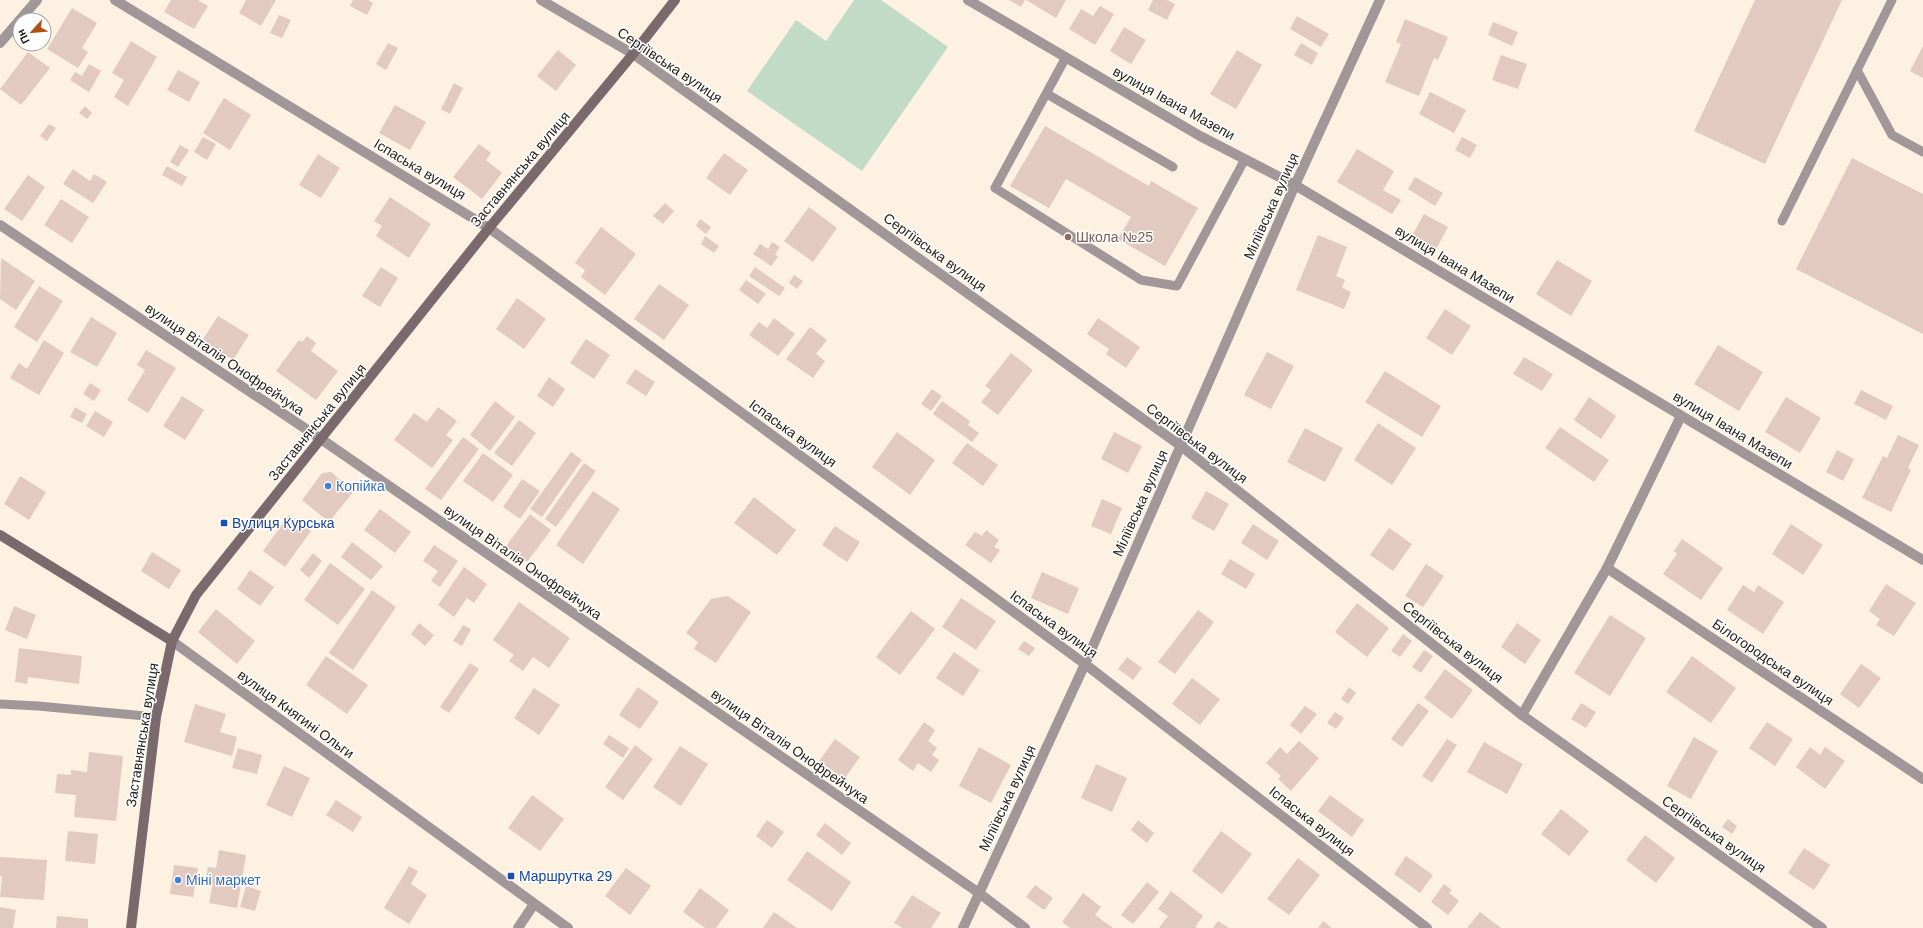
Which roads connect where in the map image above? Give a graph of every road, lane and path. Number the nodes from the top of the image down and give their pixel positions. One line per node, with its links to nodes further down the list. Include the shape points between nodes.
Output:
1 (37, 0): 8 (street)
2 (115, 0): 19 (street, Іспаська вулиця)
3 (541, 0): 9 (street, Сергіївська вулиця)
4 (675, 0): 9 (street, Заставнянська вулиця)
5 (968, 0): 10 (street, вулиця Івана Мазепи)
6 (1380, 0): 16 (street, Міліївська вулиця)
7 (1892, 0): 11 (lane)
8 (0, 43)
9 (634, 54): 19 (street, Заставнянська вулиця); 22 (street, Сергіївська вулиця)
10 (1066, 58): 12 (lane); 14 (street, вулиця Івана Мазепи, via 1200,136)
11 (1857, 70): 13 (lane, via 1892,135); 17 (lane)
12 (1047, 94): 14 (lane, via 995,188 1141,280 1177,286); 15 (lane)
13 (1923, 152)
14 (1245, 159): 16 (street, вулиця Івана Мазепи)
15 (1173, 167)
16 (1296, 186): 20 (street, вулиця Івана Мазепи); 22 (street, Міліївська вулиця)
17 (1782, 221)
18 (0, 225): 21 (street, вулиця Віталія Онофрейчука)
19 (489, 228): 21 (street, Заставнянська вулиця); 27 (street, Іспаська вулиця)
20 (1681, 416): 24 (street, вулиця Івана Мазепи); 25 (street)
21 (321, 439): 26 (street, Заставнянська вулиця, via 196,595); 32 (street, вулиця Віталія Онофрейчука)
22 (1181, 446): 27 (street, Міліївська вулиця); 29 (street, Сергіївська вулиця)
23 (0, 535): 26 (street, вулиця Княгині Ольги)
24 (1923, 560)
25 (1607, 568): 29 (street); 31 (street, Білогородська вулиця)
26 (172, 641): 30 (street, Заставнянська вулиця); 33 (street, вулиця Княгині Ольги)
27 (1085, 664): 32 (street, Міліївська вулиця); 39 (street, Іспаська вулиця)
28 (0, 704): 30 (lane)
29 (1522, 715): 40 (street, Сергіївська вулиця)
30 (156, 717): 34 (street, Заставнянська вулиця)
31 (1923, 779)
32 (979, 893): 37 (street, Міліївська вулиця); 38 (street, вулиця Віталія Онофрейчука)
33 (534, 904): 35 (street); 36 (street, вулиця Княгині Ольги)
34 (131, 928)
35 (518, 928)
36 (568, 928)
37 (963, 928)
38 (1025, 928)
39 (1427, 928)
40 (1822, 928)

